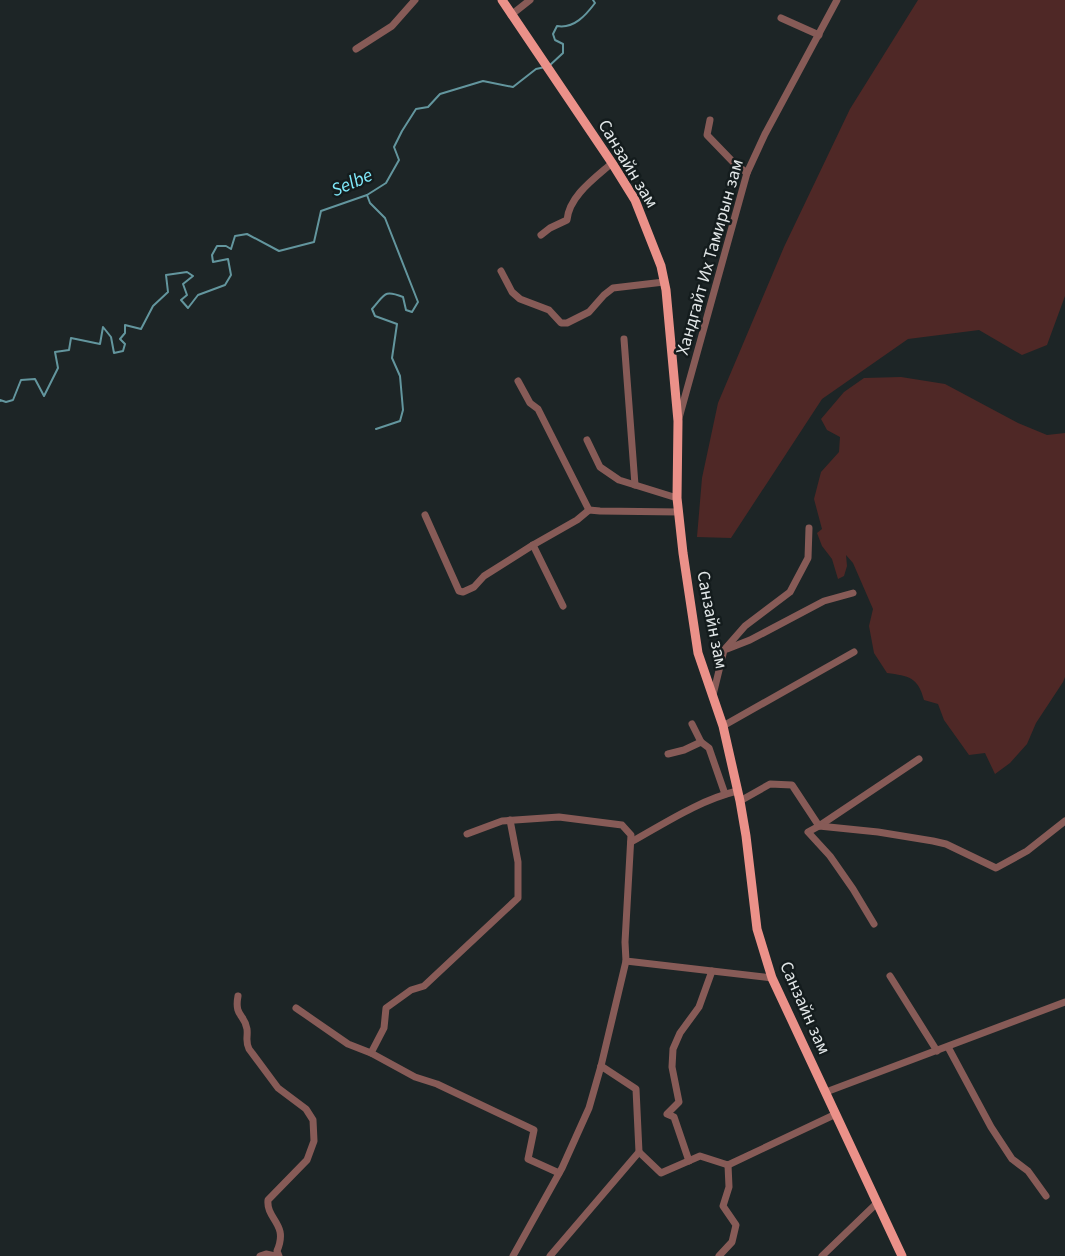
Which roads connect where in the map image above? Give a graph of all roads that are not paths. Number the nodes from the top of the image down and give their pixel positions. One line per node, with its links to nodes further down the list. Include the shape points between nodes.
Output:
1 (415, 0): 8 (street, via 392,26)
2 (502, 0): 5 (main road, Санзайн зам)
3 (530, 0): 5 (street)
4 (837, 0): 7 (street, Хандгайт Их Тамирын зам)
5 (512, 15): 10 (main road, Санзайн зам)
6 (781, 18): 7 (street)
7 (819, 35): 11 (street, Хандгайт Их Тамирын зам)
8 (356, 50)
9 (710, 120): 11 (street, via 707,135)
10 (612, 163): 12 (street, via 572,202 567,220); 14 (main road, Санзайн зам, via 635,200 661,266)
11 (747, 173): 17 (street, Хандгайт Их Тамирын зам)
12 (540, 235)
13 (501, 271): 14 (street, via 512,292 520,299 549,310 561,323 589,312 613,288)
14 (664, 282): 17 (main road, Санзайн зам)
15 (624, 339): 19 (street)
16 (518, 381): 21 (street, via 530,403 538,409)
17 (678, 421): 20 (main road, Санзайн зам)
18 (587, 440): 19 (street, via 600,467 619,480)
19 (635, 485): 20 (street)
20 (677, 498): 22 (main road, Санзайн зам)
21 (589, 510): 22 (street); 25 (street)
22 (679, 512): 30 (main road, Санзайн зам, via 698,653)
23 (425, 514): 25 (street, via 459,591 474,586 484,576)
24 (809, 528): 28 (street, via 808,558 790,592 745,626)
25 (533, 545): 27 (street)
26 (853, 593): 28 (street, via 824,601)
27 (563, 606)
28 (724, 650): 30 (street)
29 (854, 652): 32 (street)
30 (713, 695): 32 (main road, Санзайн зам)
31 (692, 724): 33 (street)
32 (723, 726): 36 (main road, Санзайн зам)
33 (701, 742): 34 (street); 37 (street, via 709,748)
34 (668, 754)
35 (919, 759): 41 (street)
36 (737, 791): 37 (street); 38 (main road, Санзайн зам)
37 (726, 794): 43 (street)
38 (740, 801): 41 (street, via 770,784 792,784); 48 (main road, Санзайн зам, via 757,929)
39 (510, 820): 42 (street); 43 (street, via 558,817 615,823 629,832); 54 (street, via 518,862 518,898 424,986 411,990 386,1008 384,1028)
40 (1065, 821): 41 (street, via 1027,851 996,868 946,844)
41 (819, 826): 44 (street, via 808,832 830,856)
42 (467, 834)
43 (631, 842): 45 (street)
44 (874, 924)
45 (626, 961): 46 (street); 55 (street)
46 (712, 971): 48 (street); 59 (street, via 699,1007 680,1032 672,1058 673,1081 680,1102 667,1114 674,1117)
47 (890, 976): 53 (street)
48 (772, 978): 56 (main road, Санзайн зам)
49 (238, 996): 67 (street, via 237,1012 247,1028 248,1049 278,1088 306,1109 313,1120 314,1142 307,1160 268,1200 281,1234)
50 (1065, 1002): 52 (street)
51 (296, 1008): 54 (street, via 348,1044)
52 (948, 1047): 53 (street); 62 (street, via 991,1127 1012,1158 1028,1171)
53 (937, 1051): 56 (street)
54 (371, 1053): 61 (street, via 534,1130 528,1159)
55 (601, 1066): 58 (street, via 636,1088); 61 (street, via 589,1108)
56 (826, 1092): 57 (main road, Санзайн зам)
57 (836, 1114): 60 (street); 63 (main road, Санзайн зам)
58 (639, 1152): 59 (street, via 661,1173); 69 (street)
59 (688, 1161): 60 (street, via 700,1156)
60 (728, 1165): 70 (street, via 729,1187 723,1206 736,1225 732,1242)
61 (558, 1173): 68 (street)
62 (1046, 1196)
63 (877, 1203): 64 (main road, Санзайн зам); 71 (street)
64 (901, 1255)
65 (260, 1256): 66 (street)
66 (274, 1256)
67 (279, 1256)
68 (513, 1256)
69 (550, 1256)
70 (719, 1256)
71 (822, 1256)

